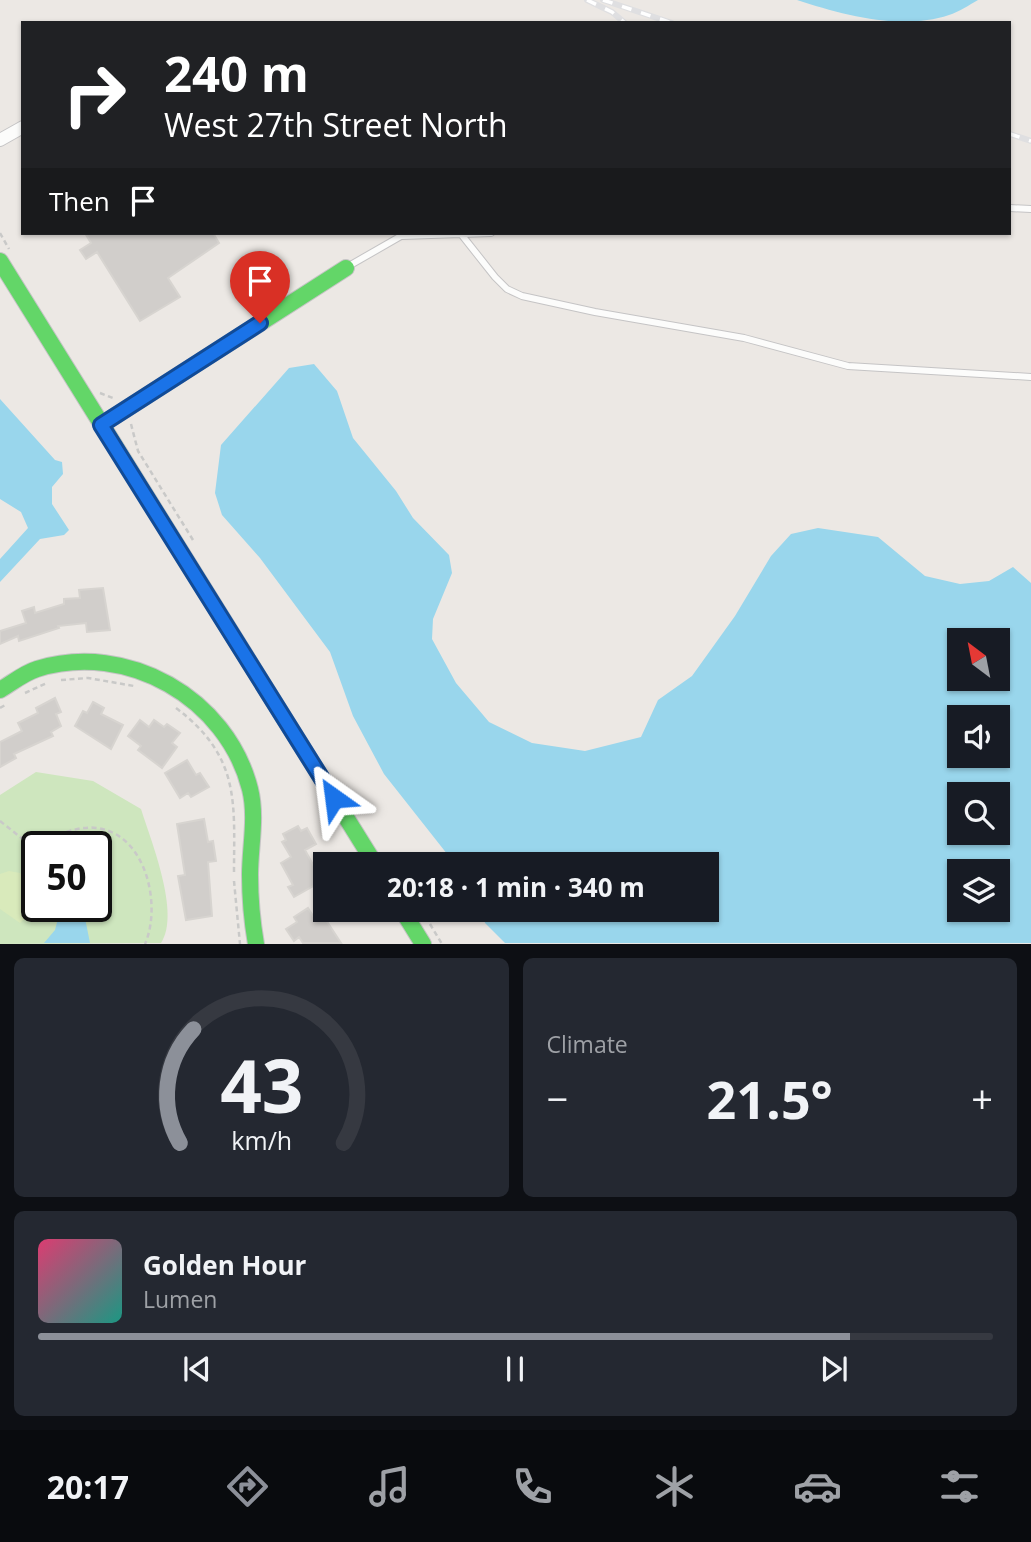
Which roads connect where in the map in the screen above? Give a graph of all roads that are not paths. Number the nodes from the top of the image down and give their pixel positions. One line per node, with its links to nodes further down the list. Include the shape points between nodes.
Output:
1 (21, 128): 2 (street)
2 (0, 140)
3 (1011, 208): 4 (lane)
4 (1031, 209)
5 (431, 235): 8 (lane, via 401,236)
6 (462, 235): 9 (lane, via 501,283 522,296 744,338 848,366)
7 (0, 261): 10 (street)
8 (346, 268): 10 (street)
9 (1031, 377)
10 (101, 425): 12 (street)
11 (6, 696): 14 (street, via 34,670 107,662 145,671 200,703 240,759 250,790 251,912)
12 (367, 852)
13 (410, 922): 15 (street)
14 (256, 943)
15 (423, 943)

